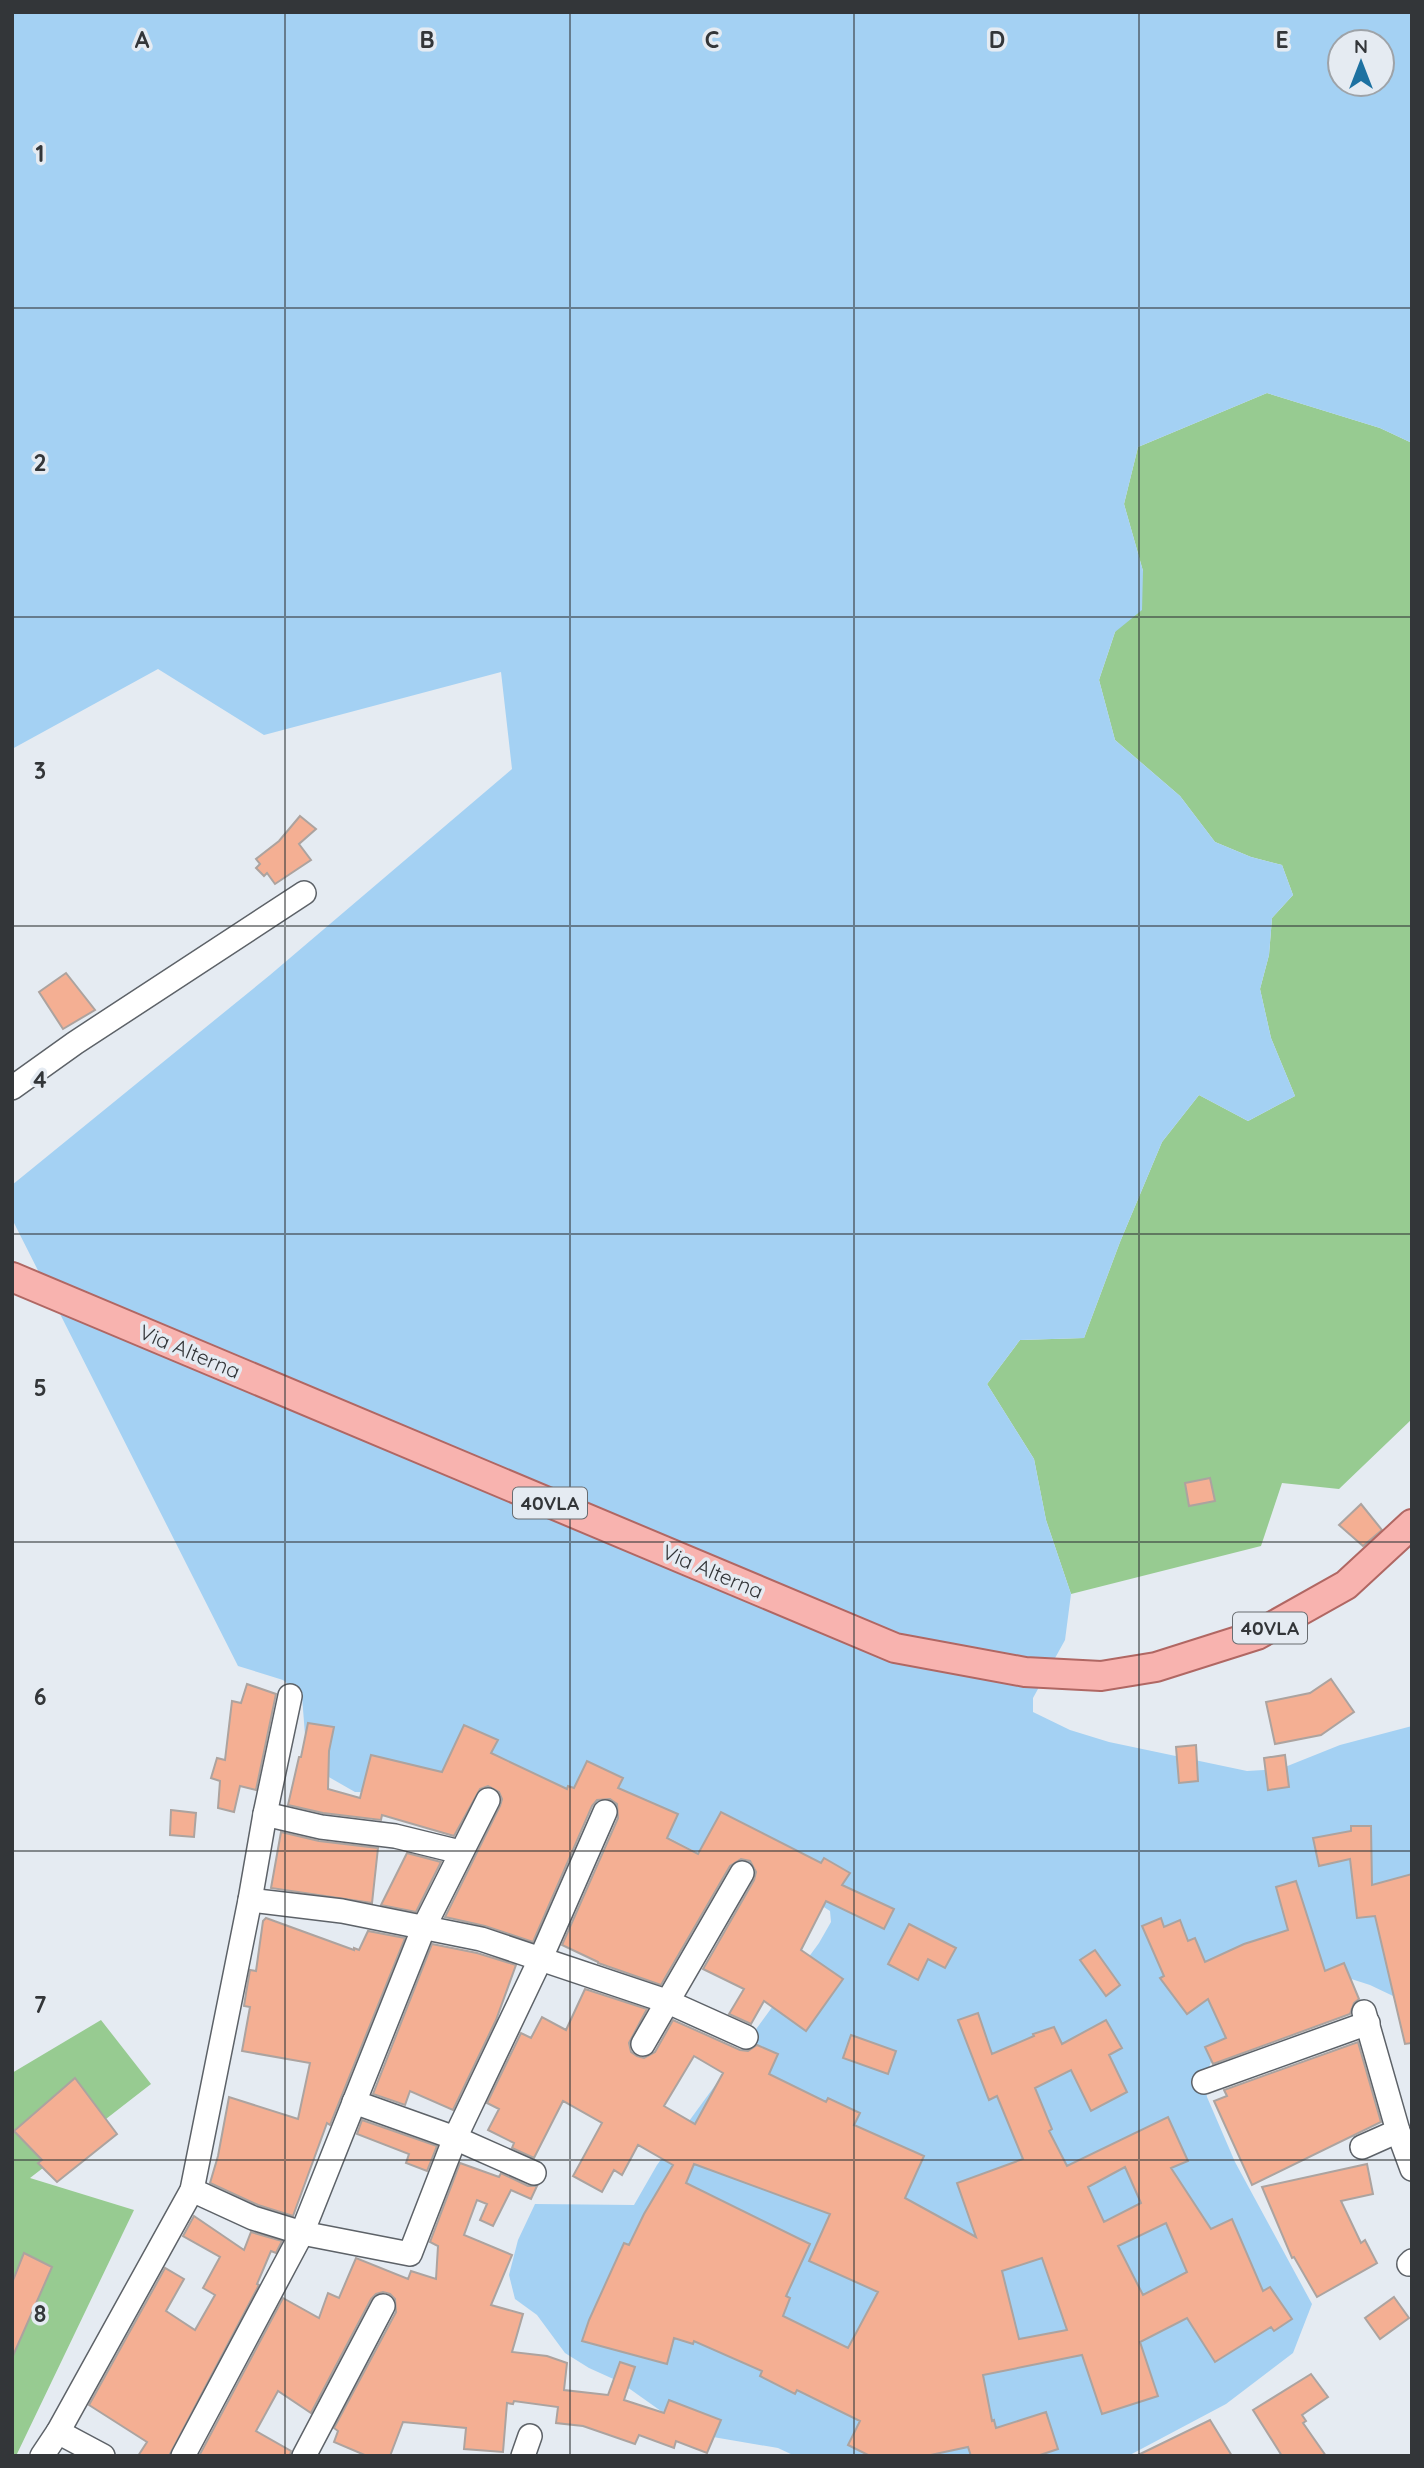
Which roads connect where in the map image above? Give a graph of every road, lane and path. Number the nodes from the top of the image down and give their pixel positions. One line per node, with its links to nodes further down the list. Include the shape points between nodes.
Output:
1 (304, 892): 2 (street)
2 (12, 1087)
3 (12, 1277): 4 (main road, Via Alterna / 40VLA, via 895,1648 1025,1672 1101,1676 1156,1668 1257,1636 1346,1585)
4 (1412, 1524)
5 (290, 1696): 8 (street)
6 (488, 1800): 9 (street)
7 (605, 1812): 13 (street)
8 (265, 1814): 9 (street); 11 (street)
9 (460, 1852): 12 (street)
10 (742, 1873): 14 (street)
11 (250, 1900): 12 (street); 24 (street)
12 (424, 1927): 13 (street, via 481,1939); 18 (street)
13 (540, 1960): 14 (street); 20 (street)
14 (666, 2001): 15 (street); 16 (street)
15 (746, 2037)
16 (643, 2044)
17 (1204, 2082): 19 (street, via 1366,2017)
18 (354, 2102): 20 (street); 25 (street)
19 (1398, 2131): 21 (street); 22 (street)
20 (454, 2138): 23 (street); 25 (street, via 410,2254)
21 (1362, 2147)
22 (1412, 2169)
23 (534, 2174)
24 (192, 2190): 25 (street, via 253,2218); 27 (street)
25 (302, 2233): 30 (street)
26 (383, 2305): 31 (street)
27 (58, 2432): 28 (street); 29 (street)
28 (42, 2456)
29 (103, 2456)
30 (183, 2456)
31 (304, 2456)

